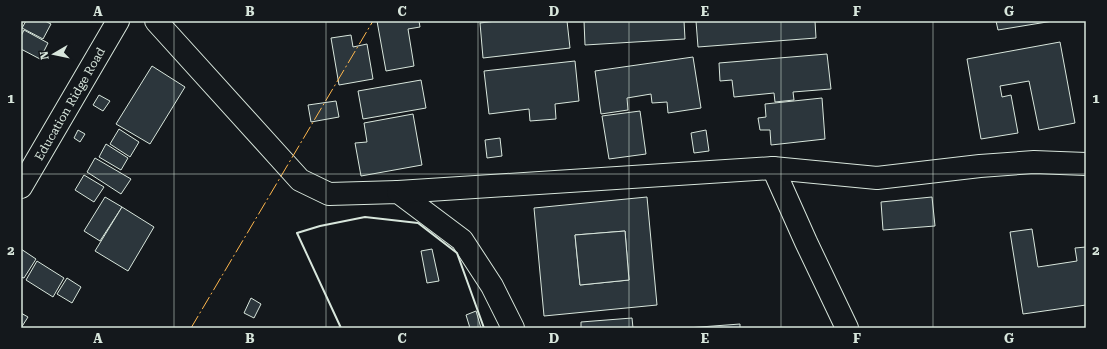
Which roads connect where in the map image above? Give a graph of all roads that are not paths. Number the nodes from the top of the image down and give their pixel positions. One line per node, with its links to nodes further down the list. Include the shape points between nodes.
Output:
1 (118, 21): 5 (street, Education Ridge Road)
2 (156, 21): 6 (street, via 300,180 329,194)
3 (1086, 164): 4 (street, via 1026,163 980,166 877,178)
4 (774, 168): 6 (street); 8 (street)
5 (21, 187)
6 (398, 192): 7 (street, via 462,240 492,286)
7 (513, 328)
8 (847, 328)

